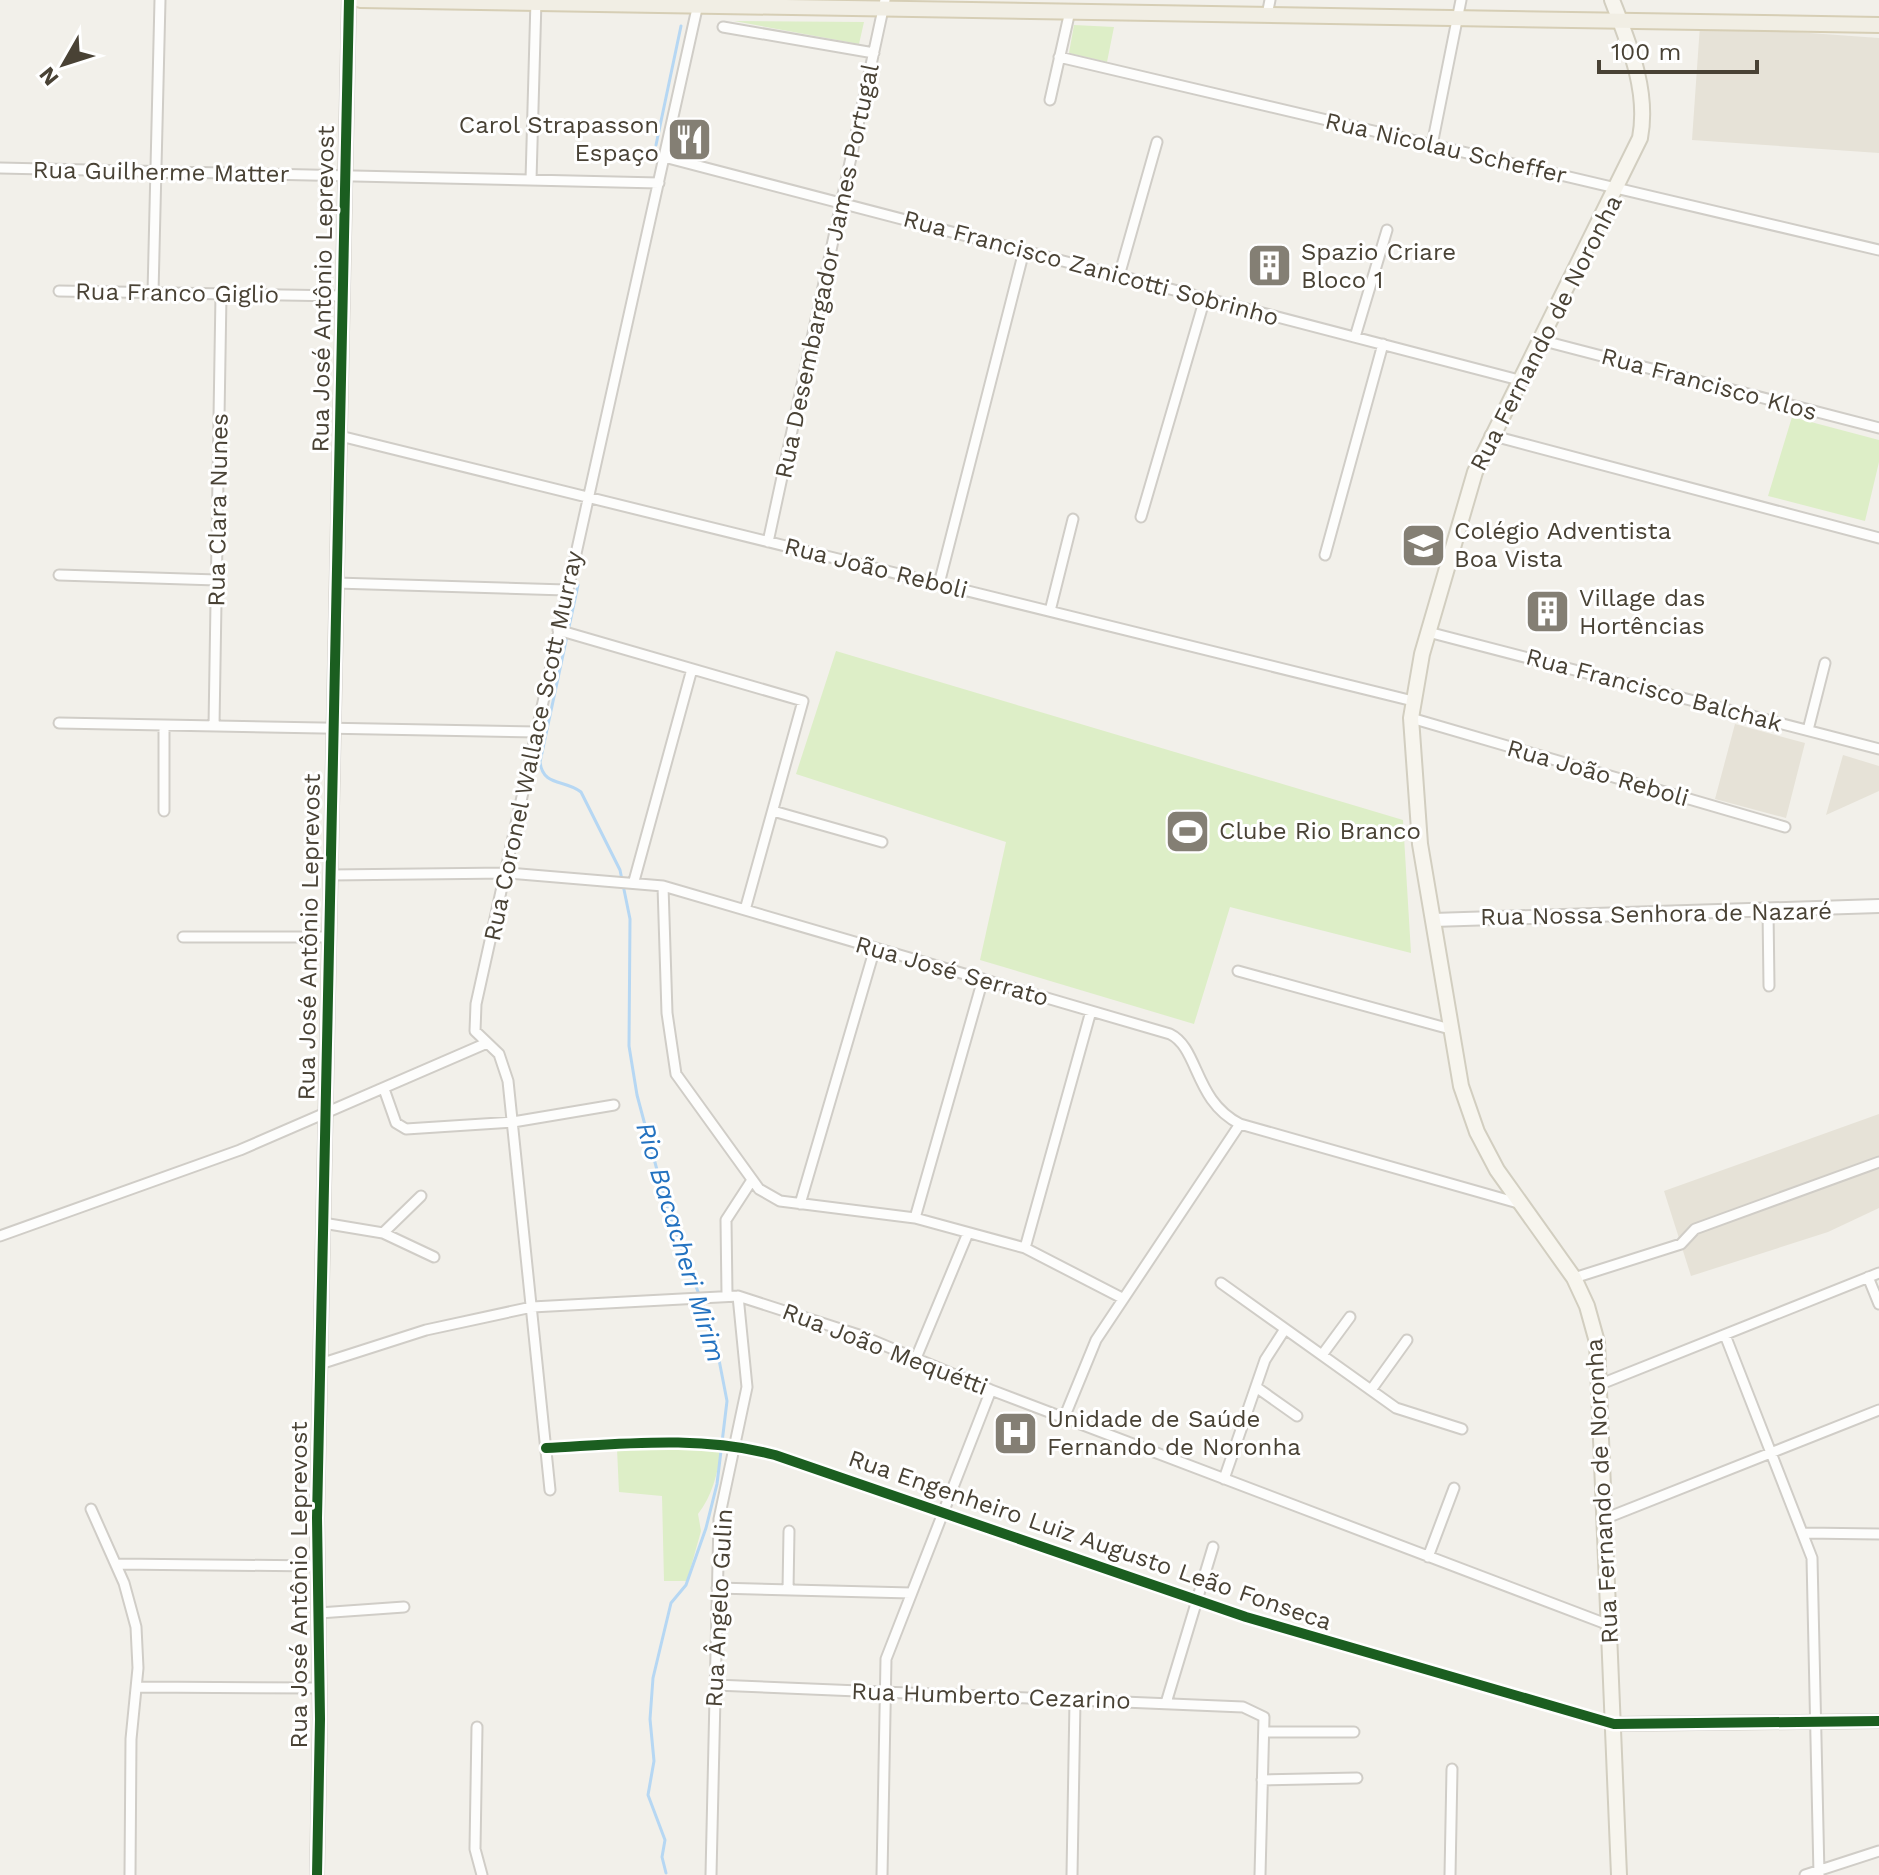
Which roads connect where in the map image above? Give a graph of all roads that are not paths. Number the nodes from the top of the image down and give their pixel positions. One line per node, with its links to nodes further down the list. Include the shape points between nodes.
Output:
1 (160, 0): 22 (street)
2 (349, 0): 23 (street, Rua José Antônio Leprevost)
3 (360, 0): 6 (main road)
4 (1461, 0): 11 (street)
5 (1612, 0): 12 (main road, Rua Fernando de Noronha)
6 (536, 1): 7 (main road); 24 (street)
7 (698, 3): 8 (main road); 20 (street, Rua Coronel Wallace Scott Murray)
8 (884, 4): 9 (main road); 15 (street, Rua Desembargador James Portugal)
9 (1071, 6): 10 (main road); 16 (street)
10 (1268, 7): 11 (main road)
11 (1457, 18): 12 (main road); 19 (street)
12 (1620, 20): 13 (main road); 26 (main road, Rua Fernando de Noronha, via 1640,85 1643,118 1637,149)
13 (1879, 25)
14 (723, 27): 15 (street)
15 (874, 53): 27 (street, Rua Desembargador James Portugal)
16 (1059, 57): 17 (street); 19 (street, Rua Nicolau Scheffer)
17 (1050, 100)
18 (1157, 142): 31 (street)
19 (1432, 145): 26 (street, Rua Nicolau Scheffer)
20 (664, 157): 25 (street, Rua Coronel Wallace Scott Murray); 27 (street, Rua Francisco Zanicotti Sobrinho)
21 (0, 168): 22 (street, Rua Guilherme Matter)
22 (156, 173): 23 (street, Rua Guilherme Matter); 33 (street)
23 (345, 176): 24 (street, Rua Guilherme Matter); 35 (street, Rua José Antônio Leprevost)
24 (531, 180): 25 (street, Rua Guilherme Matter)
25 (659, 183): 44 (street, Rua Coronel Wallace Scott Murray)
26 (1618, 188): 29 (street, Rua Nicolau Scheffer); 38 (main road, Rua Fernando de Noronha)
27 (841, 203): 30 (street, Rua Francisco Zanicotti Sobrinho); 48 (street, Rua Desembargador James Portugal)
28 (1387, 230): 37 (street)
29 (1879, 250)
30 (1024, 251): 31 (street, Rua Francisco Zanicotti Sobrinho); 53 (street)
31 (1119, 276): 36 (street, Rua Francisco Zanicotti Sobrinho)
32 (59, 291): 33 (street, Rua Franco Giglio)
33 (153, 293): 34 (street, Rua Franco Giglio)
34 (221, 294): 35 (street, Rua Franco Giglio); 51 (street, Rua Clara Nunes)
35 (343, 296): 43 (street, Rua José Antônio Leprevost)
36 (1205, 298): 37 (street, Rua Francisco Zanicotti Sobrinho); 45 (street)
37 (1355, 337): 39 (street, Rua Francisco Zanicotti Sobrinho)
38 (1540, 340): 40 (main road, Rua Fernando de Noronha); 41 (street, Rua Francisco Klos)
39 (1383, 344): 40 (street, Rua Francisco Zanicotti Sobrinho); 49 (street)
40 (1519, 380): 42 (main road, Rua Fernando de Noronha)
41 (1879, 428)
42 (1490, 435): 47 (street); 57 (main road, Rua Fernando de Noronha)
43 (340, 436): 44 (street, Rua João Reboli); 52 (street, Rua José Antônio Leprevost)
44 (590, 497): 48 (street, Rua João Reboli); 54 (street, Rua Coronel Wallace Scott Murray)
45 (1141, 517)
46 (1073, 519): 55 (street)
47 (1879, 538)
48 (768, 542): 53 (street, Rua João Reboli)
49 (1325, 555)
50 (59, 575): 51 (street)
51 (217, 580): 64 (street, Rua Clara Nunes)
52 (336, 583): 54 (street); 65 (street, Rua José Antônio Leprevost)
53 (939, 584): 55 (street, Rua João Reboli)
54 (566, 590): 56 (street, Rua Coronel Wallace Scott Murray)
55 (1050, 611): 60 (street, Rua João Reboli)
56 (558, 630): 59 (street); 67 (street, Rua Coronel Wallace Scott Murray)
57 (1428, 632): 60 (main road, Rua Fernando de Noronha); 66 (street, Rua Francisco Balchak)
58 (1825, 663): 66 (street)
59 (692, 669): 70 (street, via 803,701); 75 (street)
60 (1413, 701): 61 (main road, Rua Fernando de Noronha)
61 (1411, 718): 71 (street, Rua João Reboli); 80 (main road, Rua Fernando de Noronha, via 1418,822)
62 (59, 723): 63 (street)
63 (164, 725): 64 (street); 69 (street)
64 (214, 726): 65 (street)
65 (333, 728): 67 (street); 74 (street, Rua José Antônio Leprevost)
66 (1808, 730): 68 (street, Rua Francisco Balchak)
67 (537, 732): 73 (street, Rua Coronel Wallace Scott Murray)
68 (1879, 749)
69 (164, 811)
70 (773, 811): 72 (street); 78 (street)
71 (1785, 827)
72 (882, 842)
73 (508, 873): 74 (street, Rua José Serrato); 75 (street, Rua José Serrato); 89 (street, Rua Coronel Wallace Scott Murray, via 476,1004)
74 (330, 875): 82 (street, Rua José Antônio Leprevost)
75 (627, 881): 76 (street, Rua José Serrato)
76 (663, 886): 78 (street, Rua José Serrato); 98 (street, via 667,1013 676,1074)
77 (1879, 906): 79 (street, Rua Nossa Senhora de Nazaré)
78 (745, 910): 83 (street, Rua José Serrato)
79 (1768, 910): 80 (street, Rua Nossa Senhora de Nazaré); 86 (street)
80 (1433, 920): 88 (main road, Rua Fernando de Noronha)
81 (183, 937): 82 (street)
82 (329, 937): 94 (street, Rua José Antônio Leprevost)
83 (875, 948): 85 (street, Rua José Serrato); 101 (street)
84 (1238, 971): 88 (street)
85 (983, 979): 87 (street, Rua José Serrato); 102 (street)
86 (1769, 986)
87 (1091, 1011): 96 (street, Rua José Serrato, via 1177,1038 1205,1093); 107 (street)
88 (1450, 1029): 100 (main road, Rua Fernando de Noronha, via 1477,1132)
89 (475, 1031): 90 (street); 91 (street)
90 (487, 1043): 91 (street); 95 (street, via 504,1063)
91 (463, 1054): 92 (street)
92 (384, 1089): 94 (street); 95 (street, via 401,1129)
93 (614, 1105): 95 (street)
94 (325, 1112): 103 (street, Rua José Antônio Leprevost); 106 (street, via 207,1163)
95 (513, 1122): 117 (street)
96 (1240, 1124): 100 (street, Rua José Serrato); 115 (street)
97 (1879, 1162): 111 (street, via 1695,1229 1681,1244)
98 (752, 1180): 101 (street, via 772,1198); 113 (street, via 726,1220)
99 (421, 1196): 104 (street)
100 (1518, 1203): 111 (main road, Rua Fernando de Noronha)
101 (800, 1204): 102 (street)
102 (915, 1218): 105 (street)
103 (323, 1223): 104 (street); 124 (street, Rua José Antônio Leprevost)
104 (383, 1233): 108 (street)
105 (968, 1233): 107 (street); 123 (street)
106 (0, 1236)
107 (1025, 1248): 115 (street)
108 (434, 1257)
109 (1879, 1273): 110 (street)
110 (1868, 1277): 116 (street); 120 (street)
111 (1574, 1278): 125 (main road, Rua Fernando de Noronha, via 1593,1324)
112 (1221, 1283): 119 (street)
113 (727, 1294): 114 (street, Rua João Mequétti); 117 (street, Rua João Mequétti)
114 (738, 1296): 123 (street, Rua João Mequétti); 133 (street, Rua Ângelo Gulin, via 747,1387)
115 (1122, 1298): 131 (street, via 1086,1360)
116 (1879, 1304)
117 (532, 1307): 124 (street, Rua João Mequétti, via 426,1330); 134 (street)
118 (1350, 1317): 122 (street)
119 (1285, 1329): 122 (street); 126 (street, via 1265,1360)
120 (1725, 1335): 125 (street); 135 (street)
121 (1407, 1340): 128 (street)
122 (1322, 1355): 128 (street)
123 (916, 1358): 127 (street, Rua João Mequétti)
124 (320, 1364): 148 (street, Rua José Antônio Leprevost)
125 (1601, 1384): 141 (main road, Rua Fernando de Noronha)
126 (1256, 1387): 130 (street); 136 (street)
127 (991, 1390): 131 (street, Rua João Mequétti); 140 (street)
128 (1371, 1390): 132 (street, via 1396,1408)
129 (1879, 1410): 135 (street)
130 (1297, 1416)
131 (1064, 1418): 136 (street, Rua João Mequétti)
132 (1462, 1429)
133 (733, 1446): 134 (street, Rua Engenheiro Luiz Augusto Leão Fonseca, via 686,1442); 140 (street, Rua Engenheiro Luiz Augusto Leão Fonseca); 149 (street, Rua Ângelo Gulin, via 719,1519)
134 (546, 1448): 138 (street)
135 (1771, 1453): 141 (street); 143 (street)
136 (1224, 1479): 146 (street, Rua João Mequétti)
137 (1454, 1488): 146 (street)
138 (550, 1490)
139 (91, 1509): 147 (street)
140 (944, 1512): 151 (street); 152 (street, Rua Engenheiro Luiz Augusto Leão Fonseca)
141 (1604, 1519): 155 (main road, Rua Fernando de Noronha)
142 (789, 1531): 150 (street)
143 (1804, 1533): 144 (street); 163 (street, via 1813,1570)
144 (1879, 1534)
145 (1213, 1547): 152 (street)
146 (1428, 1557): 155 (street, Rua João Mequétti)
147 (116, 1564): 148 (street); 157 (street, via 134,1612)
148 (317, 1566): 154 (street, Rua José Antônio Leprevost)
149 (717, 1588): 150 (street); 156 (street, Rua Ângelo Gulin)
150 (788, 1590): 151 (street)
151 (911, 1593): 159 (street, via 886,1659)
152 (1197, 1599): 161 (street); 164 (street, Rua Engenheiro Luiz Augusto Leão Fonseca)
153 (404, 1607): 154 (street)
154 (319, 1613): 158 (street, Rua José Antônio Leprevost)
155 (1609, 1625): 164 (main road, Rua Fernando de Noronha)
156 (715, 1685): 159 (street, Rua Humberto Cezarino); 176 (street, Rua Ângelo Gulin)
157 (137, 1687): 158 (street); 173 (street, via 131,1739)
158 (320, 1688): 174 (street, Rua José Antônio Leprevost)
159 (886, 1692): 160 (street, Rua Humberto Cezarino); 177 (street)
160 (1075, 1700): 161 (street, Rua Humberto Cezarino); 178 (street)
161 (1166, 1703): 166 (street, Rua Humberto Cezarino, via 1233,1705 1264,1717)
162 (1879, 1721): 163 (street)
163 (1816, 1723): 164 (street); 172 (street)
164 (1614, 1724): 181 (main road, Rua Fernando de Noronha)
165 (477, 1727): 175 (street, via 475,1849)
166 (1264, 1732): 167 (street); 170 (street)
167 (1354, 1732)
168 (1452, 1769): 180 (street)
169 (1357, 1778): 170 (street)
170 (1262, 1780): 179 (street)
171 (1879, 1851): 172 (street)
172 (1819, 1872): 182 (street)
173 (130, 1875)
174 (317, 1875)
175 (482, 1875)
176 (711, 1875)
177 (882, 1875)
178 (1072, 1875)
179 (1260, 1875)
180 (1450, 1875)
181 (1619, 1875)
182 (1805, 1875)

